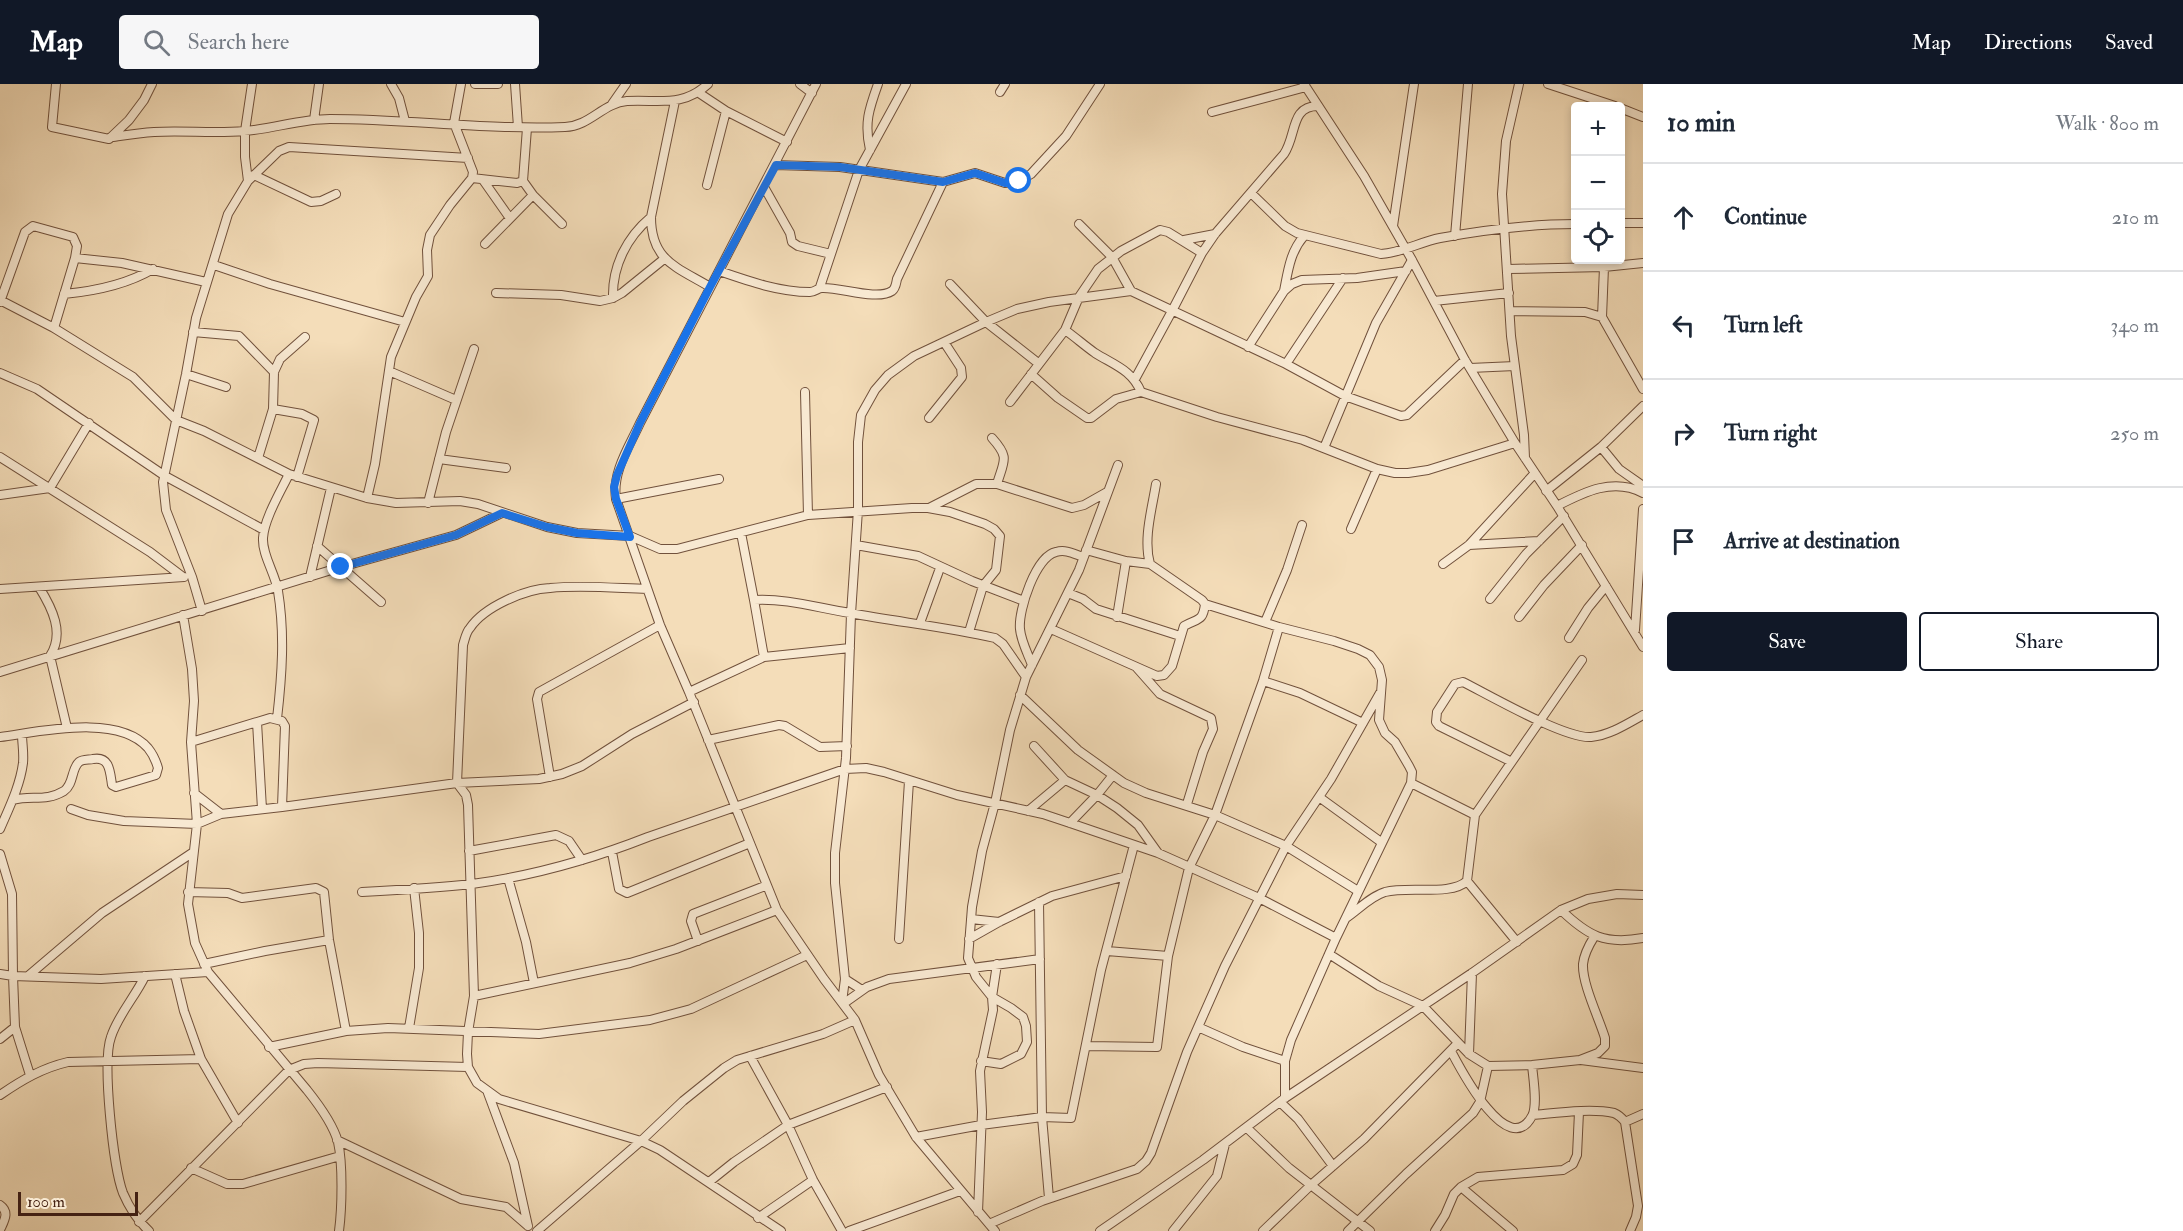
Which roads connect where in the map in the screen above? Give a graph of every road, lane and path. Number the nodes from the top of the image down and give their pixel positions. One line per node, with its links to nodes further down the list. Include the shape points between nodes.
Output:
1 (56, 84): 39 (street, via 52,127 104,139)
2 (152, 84): 39 (street, via 139,107)
3 (252, 84): 38 (street)
4 (319, 84): 34 (street)
5 (390, 84): 35 (street, via 399,98)
6 (461, 84): 36 (street)
7 (475, 84): 8 (street)
8 (498, 84)
9 (515, 84): 37 (street)
10 (626, 84): 28 (street)
11 (708, 84): 24 (street)
12 (800, 84): 25 (street)
13 (816, 84): 25 (street)
14 (878, 84): 41 (street, via 867,120)
15 (906, 84): 41 (street)
16 (1005, 84): 23 (street)
17 (1100, 84): 50 (street, via 1074,126 1031,174 1005,183 975,173)
18 (1414, 84): 63 (street)
19 (1468, 84): 67 (street)
20 (1519, 84): 64 (street, via 1503,167)
21 (1548, 84): 27 (street)
22 (1305, 86): 29 (street); 32 (street)
23 (1000, 92)
24 (699, 93): 26 (street); 31 (street)
25 (812, 93): 40 (street)
26 (675, 102): 28 (street); 57 (street)
27 (1603, 102)
28 (612, 104): 37 (street, via 584,123 569,127)
29 (1318, 106): 53 (street, via 1302,110 1291,143); 63 (street)
30 (1625, 110): 33 (street)
31 (726, 111): 40 (street); 51 (street)
32 (1212, 112)
33 (1643, 117)
34 (314, 120): 35 (street); 38 (street)
35 (405, 121): 36 (street)
36 (454, 123): 37 (street); 42 (street)
37 (522, 127): 49 (street)
38 (245, 131): 39 (street, via 154,132); 48 (street)
39 (113, 137)
40 (787, 142): 43 (street)
41 (870, 150): 44 (street)
42 (468, 158): 45 (street, via 289,147 279,151); 46 (street)
43 (776, 165): 44 (street); 52 (street)
44 (859, 170): 50 (street); 72 (street)
45 (255, 175): 48 (street); 54 (street, via 311,202)
46 (472, 178): 47 (street); 101 (street, via 430,235 428,276)
47 (483, 180): 49 (street); 56 (street)
48 (248, 181): 78 (street, via 228,214)
49 (523, 181): 55 (street)
50 (943, 182): 88 (street, via 894,289 882,294)
51 (707, 185)
52 (764, 187): 72 (street, via 792,242); 82 (street)
53 (1251, 193): 65 (street); 66 (street, via 1285,226)
54 (336, 194)
55 (533, 195): 56 (street); 60 (street)
56 (509, 217): 69 (street)
57 (651, 217): 75 (street, via 651,231); 95 (street, via 639,227 620,258)
58 (1625, 223): 59 (street)
59 (1643, 223)
60 (562, 224)
61 (1079, 224): 73 (street)
62 (1571, 224): 64 (street)
63 (1393, 226): 70 (street)
64 (1506, 228): 67 (street); 81 (street)
65 (1215, 234): 68 (street); 71 (street)
66 (1304, 236): 70 (street, via 1381,254); 90 (street, via 1291,256)
67 (1455, 236): 70 (street)
68 (1184, 240): 71 (street); 73 (street, via 1160,230)
69 (485, 244)
70 (1406, 248): 76 (street)
71 (1202, 253): 98 (street)
72 (831, 254): 88 (street)
73 (1112, 257): 89 (street); 94 (street, via 1098,269)
74 (75, 258): 80 (street); 93 (street); 96 (street, via 77,246 73,237 28,228)
75 (664, 259): 87 (street); 95 (street)
76 (1413, 260): 83 (street); 97 (street)
77 (1643, 263): 79 (street)
78 (214, 265): 85 (street); 101 (street)
79 (1604, 267): 81 (street); 100 (street)
80 (153, 269): 85 (street); 93 (street, via 122,284)
81 (1508, 269): 92 (street)
82 (719, 271): 87 (street); 88 (street, via 788,290 812,292)
83 (1406, 271): 84 (street); 125 (street, via 1376,323)
84 (1343, 278): 90 (street, via 1302,280); 112 (street)
85 (206, 282): 105 (street)
86 (950, 284): 102 (street)
87 (710, 287): 158 (street, via 640,423 617,475)
88 (820, 287)
89 (1131, 291): 94 (street); 98 (street)
90 (1284, 291): 108 (street)
91 (496, 293): 95 (street, via 600,301)
92 (1509, 293): 97 (street); 99 (street)
93 (64, 294): 103 (street)
94 (1079, 297): 102 (street, via 1017,309); 104 (street)
95 (613, 298)
96 (0, 301): 103 (street)
97 (1434, 301): 110 (street)
98 (1173, 311): 108 (street); 120 (street)
99 (1510, 311): 100 (street, via 1585,312); 113 (street)
100 (1602, 317): 122 (street)
101 (405, 321): 115 (street)
102 (986, 321): 107 (street); 111 (street)
103 (54, 328): 131 (street, via 134,377)
104 (1065, 330): 111 (street); 120 (street)
105 (193, 332): 116 (street, via 239,336); 118 (street)
106 (305, 337): 116 (street, via 280,359)
107 (944, 342): 130 (street, via 961,368 962,377); 163 (street, via 914,356 888,375 861,415)
108 (1248, 346): 112 (street)
109 (474, 349): 126 (street)
110 (1465, 360): 114 (street); 125 (street, via 1407,415)
111 (1038, 363): 119 (street)
112 (1286, 364): 125 (street)
113 (1515, 366): 114 (street); 140 (street)
114 (1470, 368): 134 (street)
115 (389, 371): 126 (street); 157 (street)
116 (274, 372): 129 (street)
117 (0, 373): 132 (street, via 38,389)
118 (186, 374): 121 (street); 131 (street)
119 (1031, 374): 124 (street, via 1087,418 1116,399); 127 (street)
120 (1135, 379): 124 (street)
121 (226, 387)
122 (1643, 389)
123 (805, 392): 165 (street)
124 (1141, 392): 136 (street)
125 (1345, 396): 136 (street)
126 (456, 400): 139 (street)
127 (1010, 402)
128 (1643, 406): 135 (street)
129 (273, 409): 138 (street); 145 (street, via 314,420)
130 (929, 418)
131 (176, 420): 138 (street); 146 (street)
132 (89, 423): 146 (street); 151 (street)
133 (992, 438): 148 (street, via 1005,455)
134 (1515, 443): 140 (street); 143 (street, via 1419,472)
135 (1601, 447): 150 (street, via 1619,470); 153 (street)
136 (1324, 448): 143 (street)
137 (0, 457): 151 (street)
138 (258, 458): 145 (street)
139 (439, 459): 142 (street); 159 (street)
140 (1526, 459): 144 (street)
141 (1118, 465): 154 (street)
142 (506, 468)
143 (1377, 469): 169 (street)
144 (1535, 473): 153 (street); 174 (street)
145 (293, 475): 152 (street); 168 (street)
146 (165, 476): 168 (street); 183 (street, via 166,510)
147 (719, 479): 158 (street)
148 (997, 484): 154 (street, via 1071,508); 161 (street, via 976,484)
149 (1156, 484): 179 (street, via 1148,534)
150 (1643, 486)
151 (50, 488): 156 (street); 183 (street)
152 (331, 488): 157 (street); 176 (street)
153 (1546, 491): 160 (street)
154 (1107, 492): 177 (street)
155 (1643, 493): 160 (street, via 1620,485 1607,486)
156 (0, 495)
157 (367, 498): 159 (street)
158 (616, 499): 171 (street)
159 (428, 503): 164 (street, via 469,502)
160 (1557, 506): 166 (street)
161 (928, 508): 163 (street); 185 (street, via 985,524 998,532 996,570)
162 (1643, 509): 191 (street)
163 (858, 510): 165 (street); 173 (street)
164 (502, 513): 171 (street, via 577,533); 181 (street, via 456,535)
165 (808, 515): 170 (street)
166 (1564, 516): 172 (street); 175 (street)
167 (1302, 525): 203 (street)
168 (264, 530): 188 (street, via 263,542)
169 (1351, 530)
170 (741, 533): 171 (street, via 677,549 660,549); 194 (street)
171 (630, 537): 190 (street)
172 (1539, 541): 174 (street); 193 (street)
173 (856, 545): 182 (street, via 918,556); 199 (street)
174 (1469, 545): 180 (street)
175 (1582, 545): 186 (street); 202 (street)
176 (317, 546): 181 (street); 184 (street)
177 (1085, 554): 178 (street); 192 (street); 195 (street, via 1065,551 1047,556 1040,563)
178 (1126, 561): 179 (street); 201 (street)
179 (1150, 564): 197 (street)
180 (1443, 564)
181 (341, 567): 184 (street); 196 (street)
182 (940, 568): 185 (street); 204 (street)
183 (187, 577): 187 (street); 198 (street)
184 (310, 577): 188 (street)
185 (982, 586): 195 (street); 209 (street)
186 (1606, 586): 208 (street); 211 (street)
187 (39, 587): 189 (street); 214 (street, via 56,623 57,639)
188 (277, 587): 198 (street); 227 (street, via 283,643)
189 (0, 589)
190 (647, 589): 205 (street); 244 (street, via 548,588 494,605 469,628 462,645)
191 (1640, 589): 208 (street)
192 (1068, 593): 201 (street); 207 (street)
193 (1490, 599)
194 (754, 600): 199 (street); 215 (street)
195 (1024, 601): 217 (street, via 1019,628)
196 (381, 602)
197 (1205, 604): 203 (street); 210 (street, via 1200,620 1184,627)
198 (202, 611): 200 (street)
199 (851, 614): 204 (street); 213 (street)
200 (183, 615): 214 (street); 235 (street, via 193,680)
201 (1117, 617): 210 (street)
202 (1519, 617)
203 (1265, 622): 206 (street)
204 (920, 623): 209 (street)
205 (660, 625): 222 (street); 241 (street, via 539,692)
206 (1279, 627): 221 (street); 223 (street, via 1334,641 1370,656 1379,667)
207 (1051, 629): 217 (street); 218 (street)
208 (1635, 631): 212 (street)
209 (969, 632): 220 (street, via 1003,644)
210 (1180, 636): 218 (street, via 1172,666 1164,675)
211 (1569, 638)
212 (1643, 647)
213 (850, 648): 215 (street); 236 (street)
214 (50, 656): 219 (street); 231 (street)
215 (764, 657): 222 (street)
216 (1582, 660): 228 (street)
217 (1032, 665): 220 (street)
218 (1136, 667): 251 (street, via 1160,694 1211,718 1213,723)
219 (0, 672)
220 (1026, 677): 224 (street)
221 (1263, 681): 230 (street, via 1300,693); 258 (street)
222 (689, 692): 225 (street)
223 (1380, 693): 230 (street); 245 (street, via 1379,720 1409,766)
224 (1020, 695): 240 (street, via 1078,750); 250 (street)
225 (694, 702): 234 (street); 241 (street, via 582,766)
226 (1643, 715): 228 (street, via 1590,737)
227 (278, 719): 229 (street); 252 (street, via 285,726)
228 (1540, 721): 238 (street); 238 (street, via 1463,682 1455,684 1437,712 1438,726)
229 (257, 722): 235 (street); 255 (street)
230 (1364, 723): 248 (street)
231 (67, 728): 232 (street); 249 (street, via 110,728 136,738 147,747 158,771 156,775 116,787 105,760 81,761 70,786 63,791 41,799)
232 (22, 734): 233 (street); 249 (street, via 23,760)
233 (0, 737)
234 (708, 740): 236 (street, via 779,725 820,747); 253 (street)
235 (191, 742): 246 (street)
236 (847, 746): 239 (street)
237 (1034, 746): 242 (street)
238 (1510, 761): 259 (street)
239 (845, 769): 243 (street, via 866,768); 253 (street); 314 (street, via 835,853)
240 (1113, 775): 247 (street); 251 (street, via 1146,793)
241 (550, 777): 244 (street)
242 (1065, 780): 247 (street); 256 (street)
243 (909, 781): 250 (street); 294 (street)
244 (457, 783): 252 (street); 267 (street, via 468,806)
245 (1411, 783): 259 (street); 263 (street)
246 (194, 793): 257 (street); 261 (street)
247 (1097, 795): 260 (street); 271 (street, via 1138,825)
248 (1319, 797): 263 (street); 266 (street)
249 (13, 800): 262 (street)
250 (995, 803): 256 (street); 288 (street, via 982,851)
251 (1187, 804): 258 (street)
252 (282, 807): 255 (street)
253 (735, 807): 264 (street); 268 (street)
254 (71, 809): 261 (street, via 124,821)
255 (262, 809): 257 (street)
256 (1028, 811): 260 (street)
257 (221, 814): 261 (street)
258 (1215, 815): 266 (street); 273 (street)
259 (1475, 815): 276 (street)
260 (1070, 823): 265 (street)
261 (197, 824): 269 (street)
262 (0, 829)
263 (1381, 842): 280 (street)
264 (750, 843): 268 (street, via 627,893 619,889); 278 (street)
265 (1134, 845): 271 (street); 274 (street)
266 (1286, 846): 280 (street); 284 (street)
267 (469, 851): 272 (street, via 556,835 569,841); 277 (street)
268 (612, 852): 272 (street)
269 (192, 853): 281 (street); 312 (street, via 102,913)
270 (0, 854): 311 (street, via 12,894)
271 (1158, 854): 273 (street)
272 (582, 860): 275 (street)
273 (1189, 868): 284 (street); 302 (street)
274 (1126, 876): 285 (street); 299 (street)
275 (508, 878): 277 (street); 315 (street)
276 (1467, 881): 289 (street, via 1449,890 1386,892); 298 (street)
277 (471, 884): 279 (street); 317 (street)
278 (765, 886): 286 (street); 297 (street, via 693,914 691,921)
279 (414, 888): 282 (street); 324 (street, via 419,968)
280 (1358, 891): 289 (street)
281 (188, 892): 296 (street, via 228,893 242,898 316,888 325,895); 304 (street, via 189,920)
282 (362, 892)
283 (1643, 895): 287 (street, via 1588,899)
284 (1259, 898): 292 (street); 323 (street)
285 (1039, 902): 290 (street); 303 (street)
286 (777, 910): 297 (street); 301 (street)
287 (1561, 910): 291 (street); 298 (street)
288 (971, 919): 290 (street); 295 (street)
289 (1345, 919): 292 (street)
290 (999, 922): 295 (street)
291 (1594, 937): 293 (street); 335 (street, via 1583,964 1605,1046)
292 (1336, 938): 300 (street)
293 (1643, 938)
294 (899, 939)
295 (969, 939): 306 (street)
296 (329, 940): 304 (street); 325 (street)
297 (698, 941): 315 (street, via 630,963)
298 (1517, 942): 308 (street)
299 (1107, 951): 302 (street); 329 (street)
300 (1329, 954): 320 (street, via 1379,986); 337 (street)
301 (807, 955): 319 (street); 326 (street, via 691,1009 650,1020 539,1034)
302 (1168, 956): 329 (street, via 1157,1047)
303 (1040, 959): 305 (street); 353 (street)
304 (204, 963): 307 (street)
305 (997, 964): 306 (street); 318 (street)
306 (971, 969): 316 (street, via 912,974); 318 (street)
307 (208, 972): 310 (street); 330 (street)
308 (1472, 973): 320 (street); 332 (street)
309 (0, 974): 311 (street)
310 (175, 974): 313 (street); 334 (street)
311 (13, 976): 312 (street); 322 (street)
312 (28, 976): 313 (street)
313 (145, 976): 338 (street, via 110,1039)
314 (845, 979): 316 (street); 319 (street)
315 (534, 983): 317 (street)
316 (862, 990): 319 (street)
317 (474, 996): 326 (street)
318 (992, 997): 336 (street, via 991,1026); 336 (street, via 1023,1017 1027,1042 1021,1054 1001,1064)
319 (842, 1003): 321 (street)
320 (1424, 1006): 328 (street); 348 (street)
321 (855, 1020): 333 (street); 345 (street)
322 (15, 1027): 327 (street); 344 (street)
323 (1198, 1027): 337 (street); 371 (street, via 1146,1161 1137,1169)
324 (409, 1028): 325 (street); 326 (street)
325 (346, 1030): 330 (street)
326 (468, 1032): 341 (street)
327 (0, 1038)
328 (1458, 1043): 331 (street); 332 (street)
329 (1086, 1046): 353 (street, via 1072,1116)
330 (269, 1047): 343 (street)
331 (1451, 1051): 349 (street); 364 (street)
332 (1468, 1054): 340 (street)
333 (750, 1056): 356 (street); 361 (street, via 724,1068)
334 (201, 1059): 338 (street); 355 (street)
335 (1580, 1060): 339 (street); 342 (street)
336 (981, 1061): 357 (street)
337 (1285, 1061): 348 (street)
338 (108, 1062): 344 (street, via 68,1062); 376 (street, via 114,1157 123,1193)
339 (1532, 1065): 340 (street); 352 (street)
340 (1488, 1066): 349 (street)
341 (468, 1067): 343 (street, via 318,1063); 346 (street)
342 (1643, 1068)
343 (289, 1070): 355 (street); 360 (street, via 320,1107)
344 (30, 1075): 347 (street)
345 (887, 1087): 356 (street); 359 (street)
346 (488, 1093): 361 (street); 378 (street, via 514,1162)
347 (0, 1095)
348 (1283, 1100): 358 (street); 364 (street)
349 (1480, 1102): 352 (street, via 1508,1127 1524,1125); 377 (street)
350 (1579, 1112): 352 (street); 354 (street, via 1614,1113); 369 (street, via 1574,1164 1563,1170 1478,1177)
351 (1643, 1114): 354 (street)
352 (1533, 1115)
353 (1041, 1117): 357 (street); 371 (street)
354 (1625, 1122): 374 (street)
355 (238, 1123): 365 (street)
356 (788, 1125): 366 (street); 367 (street)
357 (981, 1125): 359 (street); 373 (street)
358 (1247, 1128): 362 (street); 368 (street)
359 (916, 1137): 370 (street)
360 (337, 1140): 363 (street); 378 (street, via 461,1199 506,1207)
361 (641, 1141): 367 (street); 384 (street)
362 (1225, 1144): 387 (street); 388 (street, via 1217,1176)
363 (340, 1156): 365 (street, via 243,1184 217,1181); 383 (street)
364 (1333, 1166): 368 (street)
365 (191, 1168): 376 (street)
366 (813, 1180): 375 (street); 385 (street)
367 (709, 1182): 375 (street)
368 (1311, 1185): 377 (street); 389 (street)
369 (1461, 1187): 392 (street); 393 (street)
370 (960, 1191): 373 (street); 386 (street)
371 (1049, 1198): 379 (street)
372 (0, 1205): 380 (street, via 7,1214)
373 (978, 1212): 379 (street)
374 (1640, 1215): 394 (street)
375 (758, 1218): 381 (street)
376 (139, 1222): 382 (street)
377 (1358, 1222): 390 (street); 391 (street)
378 (529, 1228)
379 (992, 1228)
380 (0, 1230)
381 (777, 1230)
382 (149, 1231)
383 (339, 1231)
384 (537, 1231)
385 (842, 1231)
386 (849, 1231)
387 (1100, 1231)
388 (1173, 1231)
389 (1263, 1231)
390 (1348, 1231)
391 (1370, 1231)
392 (1435, 1231)
393 (1513, 1231)
394 (1630, 1231)

